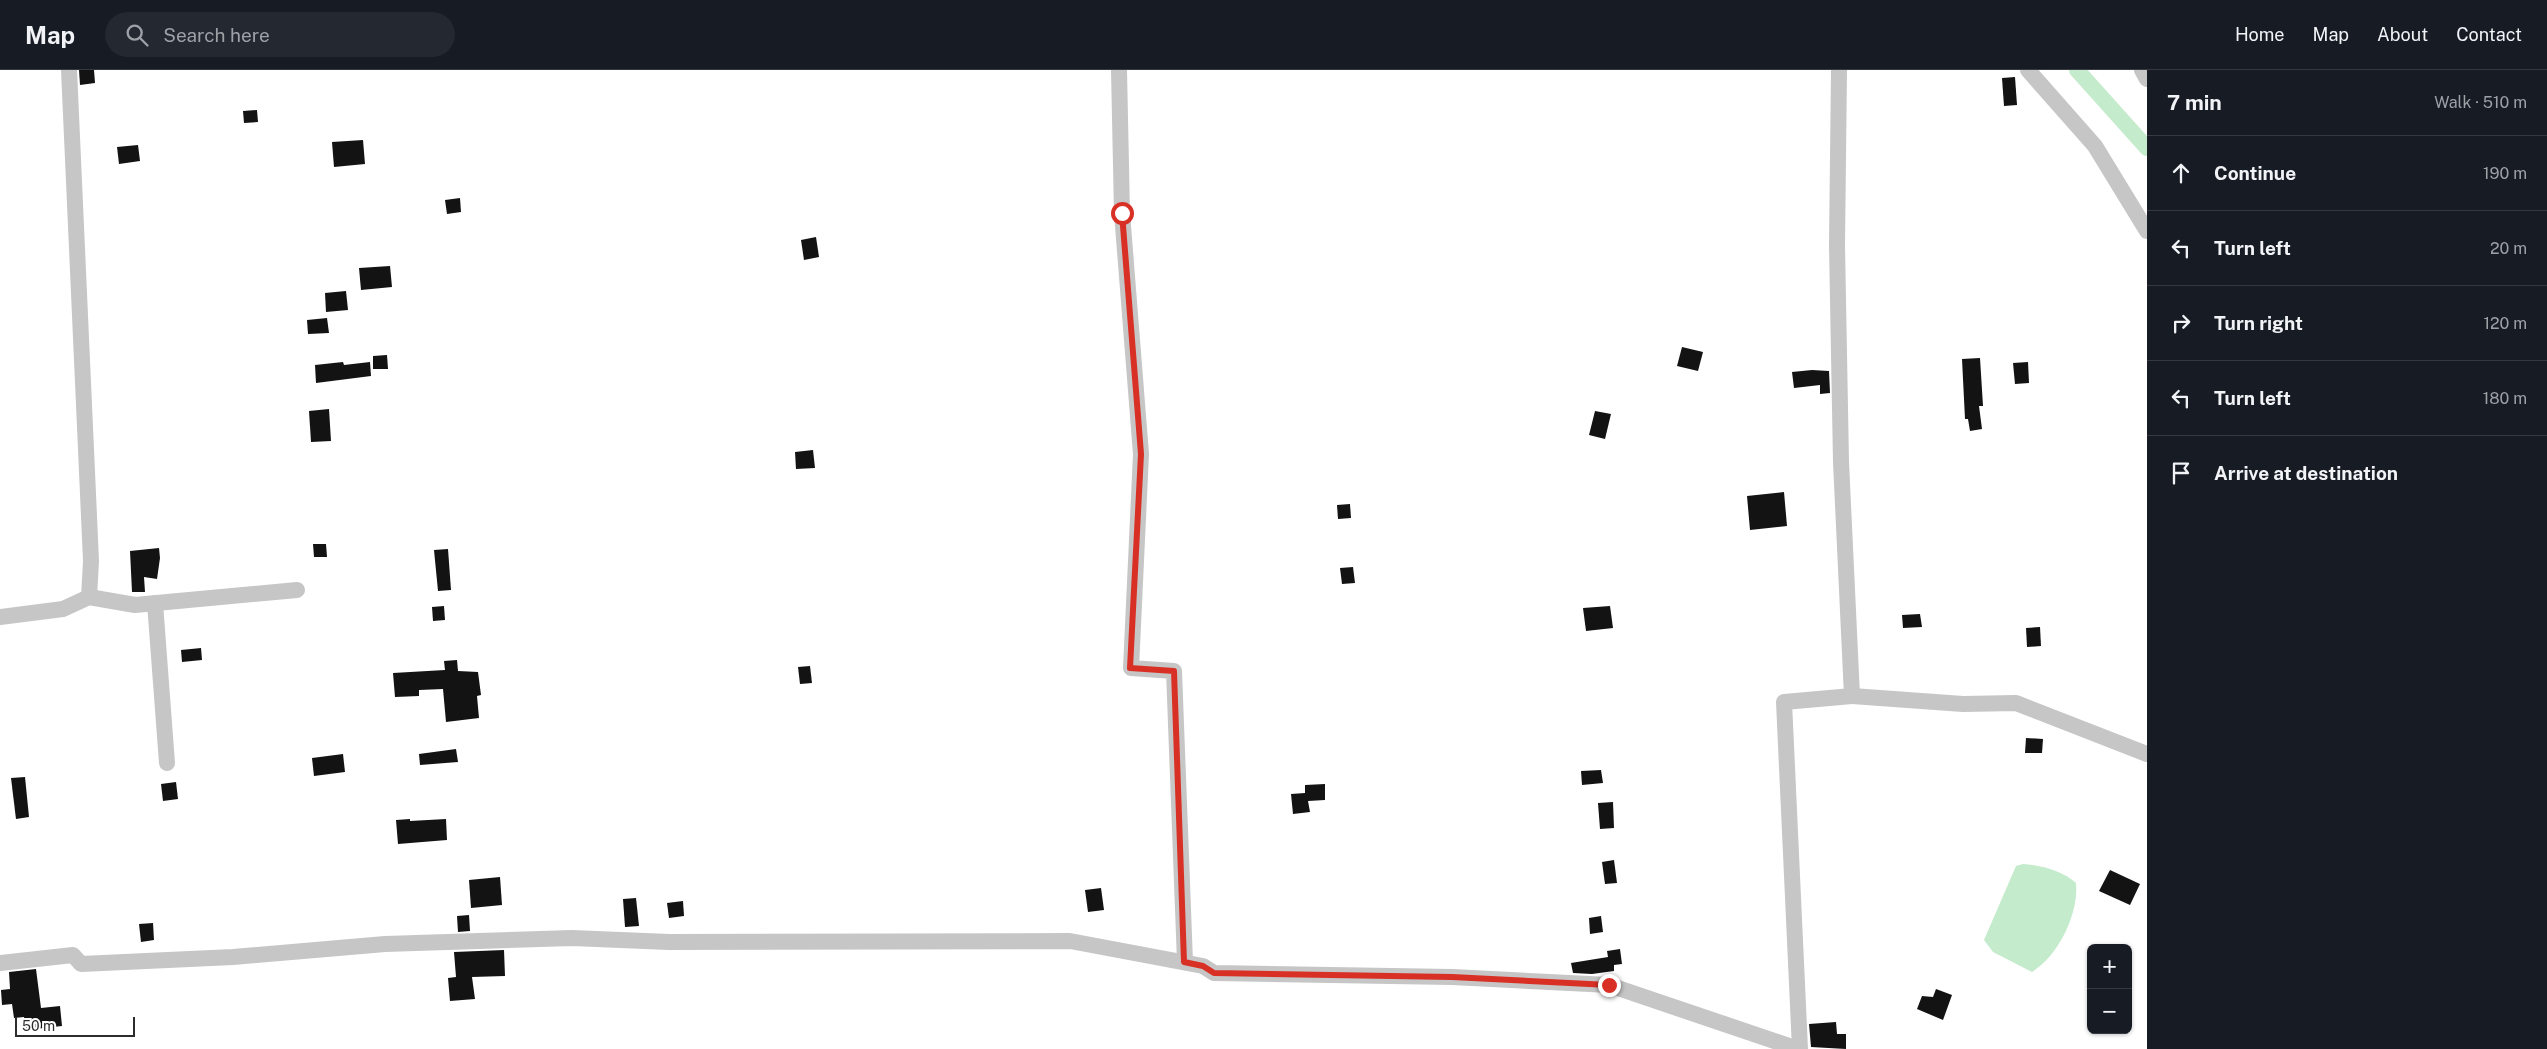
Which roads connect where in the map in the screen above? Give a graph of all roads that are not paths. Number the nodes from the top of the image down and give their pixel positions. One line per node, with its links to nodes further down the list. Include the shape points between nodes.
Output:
1 (69, 70): 9 (street, via 91,562)
2 (1120, 70): 15 (street, via 1122,213 1141,454 1130,668 1174,671)
3 (1839, 70): 12 (street, via 1837,245 1841,452)
4 (2028, 70): 7 (street, via 2095,146)
5 (2142, 70): 6 (street)
6 (2147, 79)
7 (2147, 231)
8 (296, 590): 10 (street)
9 (89, 597): 10 (street, via 134,605); 11 (street, via 63,609)
10 (155, 603): 14 (street)
11 (0, 617)
12 (1852, 696): 13 (street, via 1963,704 2016,703); 17 (street, via 1784,702)
13 (2147, 754)
14 (167, 763)
15 (1184, 962): 16 (street, via 1070,941 669,942 562,938 385,944 233,957 81,964 73,955); 17 (street, via 1203,966 1214,973 1452,977 1609,985)
16 (0, 963)
17 (1799, 1049)

